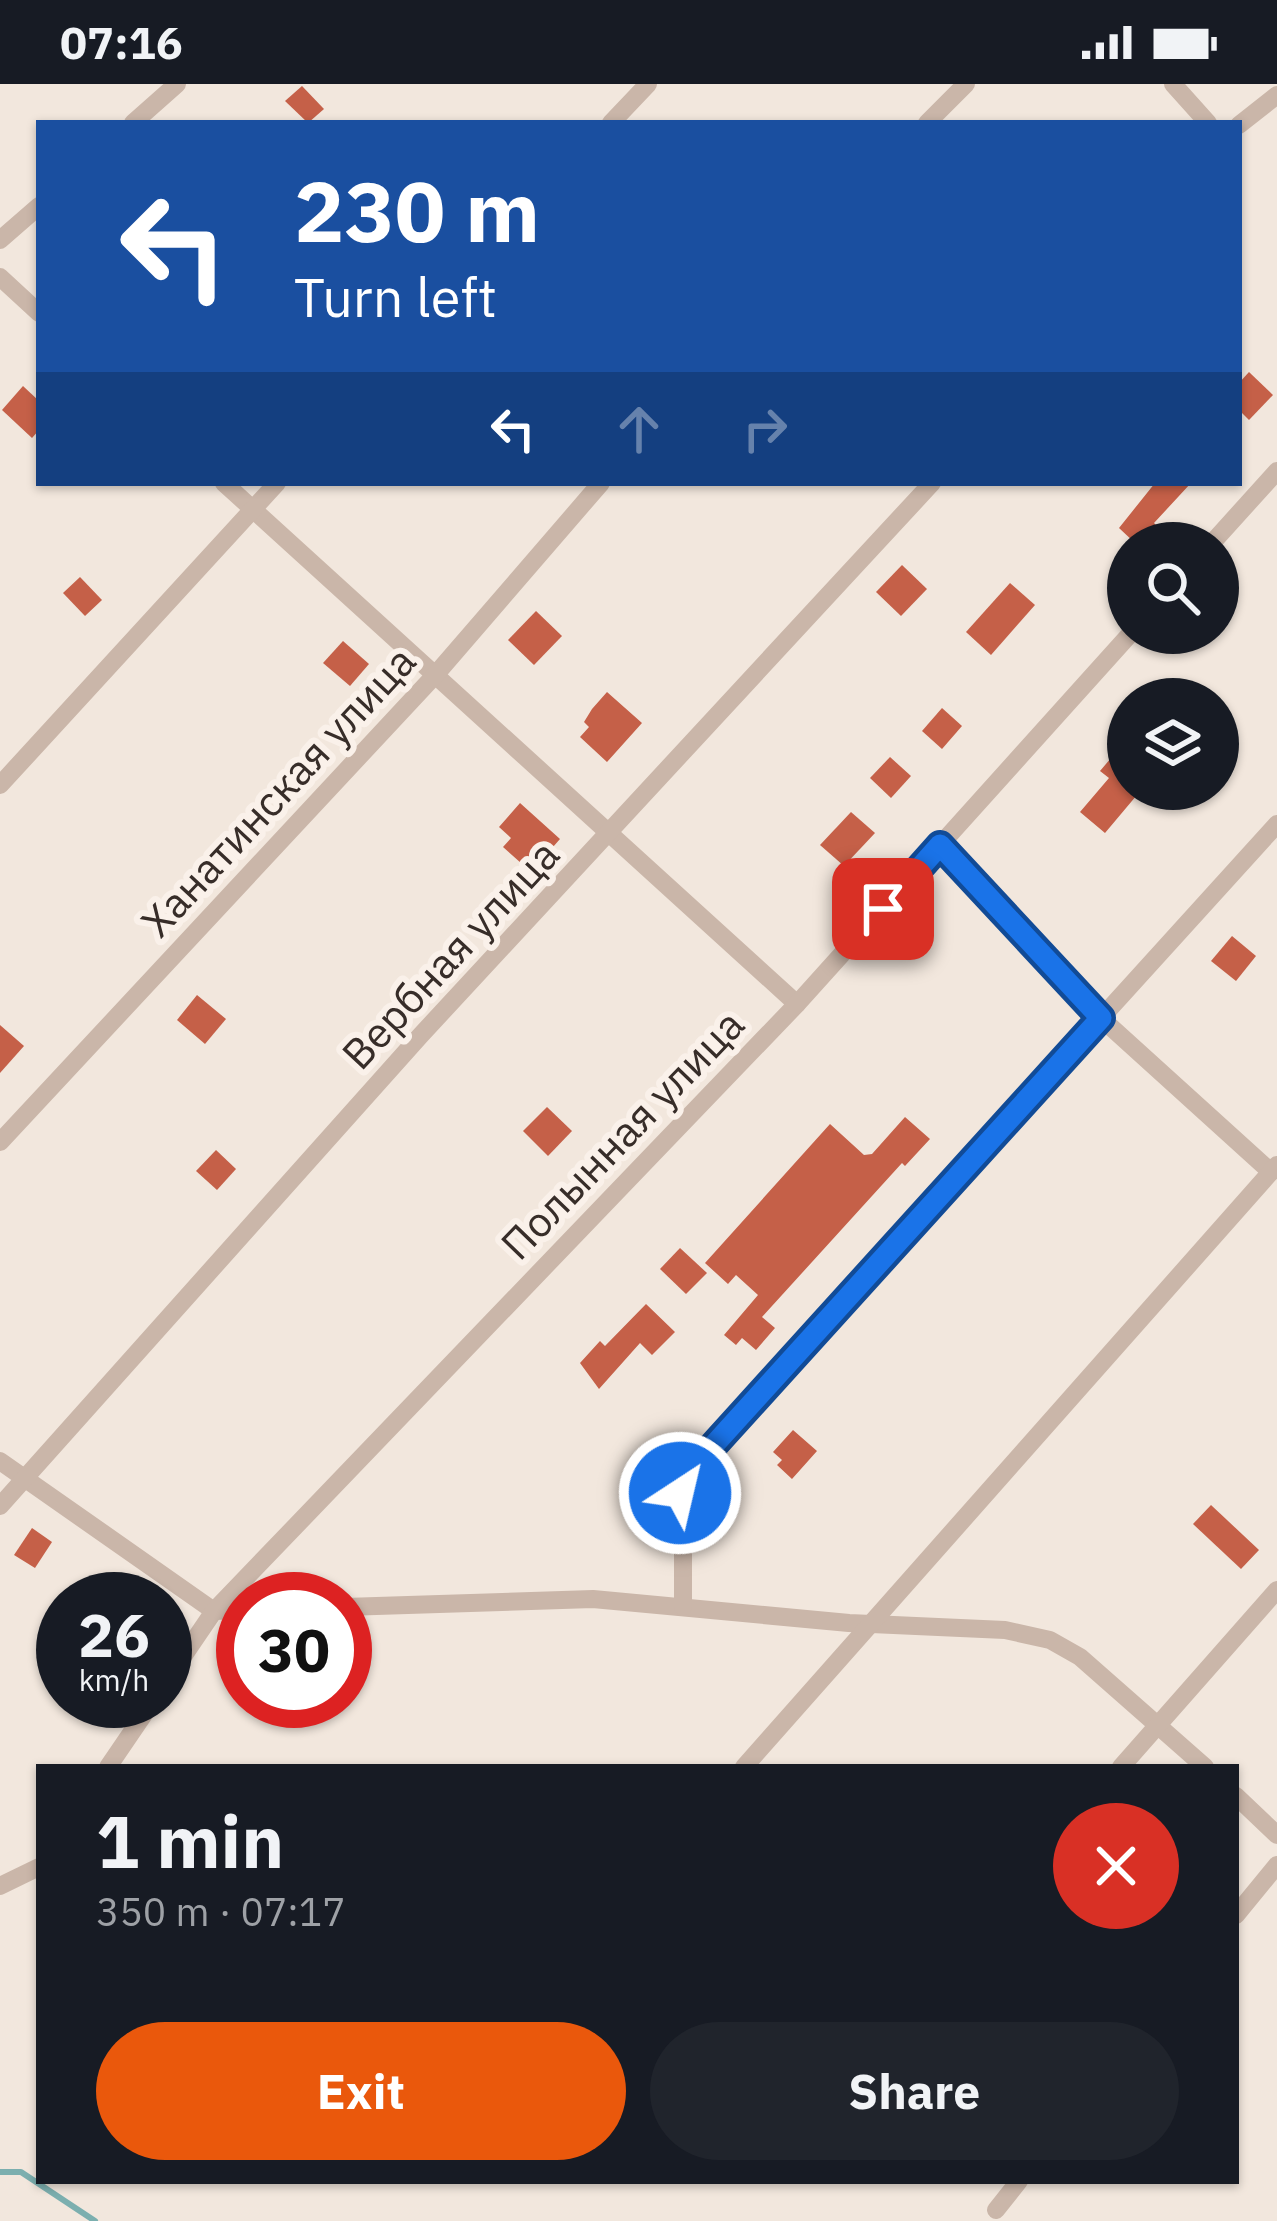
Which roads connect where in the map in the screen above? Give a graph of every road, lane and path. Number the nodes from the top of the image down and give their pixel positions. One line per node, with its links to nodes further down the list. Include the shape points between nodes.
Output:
1 (177, 84): 6 (street)
2 (647, 84): 7 (street)
3 (966, 84): 8 (street)
4 (1173, 84): 9 (street)
5 (1277, 95): 10 (street)
6 (136, 120)
7 (614, 120)
8 (930, 120)
9 (1205, 120)
10 (1242, 123)
11 (36, 209): 12 (street)
12 (0, 240)
13 (0, 277): 14 (street)
14 (36, 310)
15 (1277, 471): 21 (street)
16 (227, 486): 20 (street)
17 (274, 486): 20 (street)
18 (598, 486): 23 (street, Ханатинская улица)
19 (929, 486): 26 (street, Вербная улица)
20 (252, 509): 23 (street); 24 (street)
21 (1231, 522)
22 (1112, 654): 27 (street, Полынная улица)
23 (437, 673): 26 (street); 30 (street, Ханатинская улица)
24 (0, 785)
25 (1277, 824): 29 (street)
26 (611, 834): 28 (street); 33 (street, Вербная улица)
27 (940, 845): 28 (street, Полынная улица); 29 (street)
28 (797, 1004): 38 (street, Полынная улица)
29 (1101, 1018): 31 (street); 37 (street, via 683,1479)
30 (0, 1142)
31 (1274, 1169): 39 (street)
32 (0, 1461): 33 (street)
33 (25, 1478): 34 (street, Вербная улица); 38 (street)
34 (0, 1506)
35 (1277, 1590): 41 (street)
36 (372, 1606): 37 (street, via 593,1599)
37 (683, 1606): 39 (street)
38 (214, 1611): 40 (street, Полынная улица)
39 (871, 1624): 41 (street, via 1050,1640); 44 (street)
40 (192, 1643)
41 (1158, 1722): 45 (street); 46 (street)
42 (135, 1728): 43 (street)
43 (110, 1764)
44 (747, 1764)
45 (1123, 1764)
46 (1202, 1764)
47 (1239, 1799): 48 (street)
48 (1277, 1834)
49 (1277, 1865): 52 (street)
50 (36, 1868): 51 (street)
51 (0, 1886)
52 (1239, 1911)
53 (1017, 2184): 54 (street)
54 (996, 2210)

